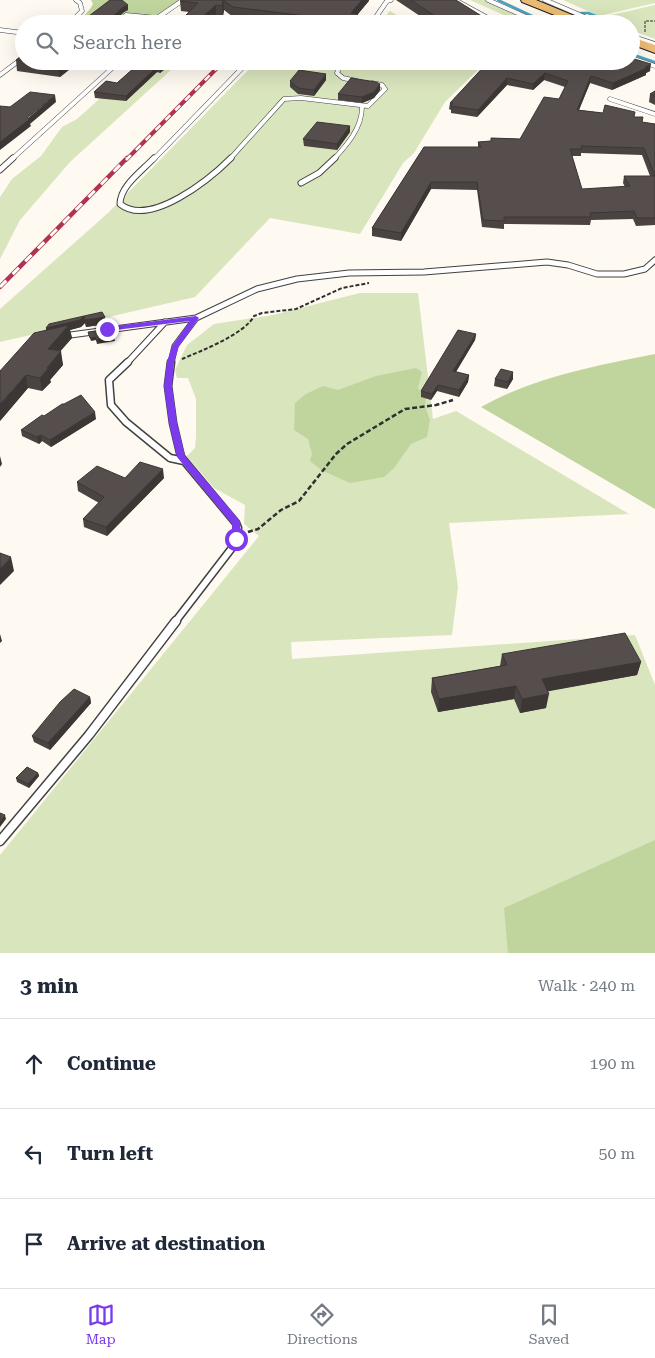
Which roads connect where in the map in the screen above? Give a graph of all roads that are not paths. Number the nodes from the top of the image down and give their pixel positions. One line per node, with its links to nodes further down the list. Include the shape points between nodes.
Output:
1 (76, 0): 9 (lane, via 82,11)
2 (183, 0): 10 (lane)
3 (391, 0): 11 (lane)
4 (455, 0): 12 (lane)
5 (488, 0): 13 (lane)
6 (510, 0): 14 (main road)
7 (526, 0): 15 (main road)
8 (545, 0): 16 (lane)
9 (78, 15)
10 (161, 15)
11 (377, 15)
12 (482, 15)
13 (522, 15)
14 (547, 15)
15 (565, 15)
16 (580, 15)
17 (0, 30): 18 (lane)
18 (15, 32)
19 (655, 44): 20 (lane)
20 (650, 45)
21 (640, 51): 22 (main road)
22 (655, 57)
23 (640, 61): 25 (lane)
24 (15, 64): 29 (lane)
25 (655, 66)
26 (110, 70): 33 (lane)
27 (240, 70): 31 (lane, via 126,187 120,197 123,208 143,210 189,193 242,146 284,99 301,98)
28 (338, 70): 31 (lane, via 341,78 377,84 385,89 368,106)
29 (0, 75)
30 (610, 99): 32 (lane)
31 (362, 107): 34 (lane, via 363,118 351,140 322,171)
32 (655, 114)
33 (0, 170)
34 (301, 183)
35 (655, 260): 36 (lane, via 645,269 624,274 597,274 547,262 305,278 257,289)
36 (196, 318): 37 (lane); 39 (lane, via 175,346 168,386 173,423)
37 (164, 322): 38 (lane); 39 (lane, via 109,380 109,394 111,405 126,422 170,458)
38 (60, 337)
39 (184, 460): 40 (lane, via 236,523 237,536 231,551 95,727)
40 (0, 841)

